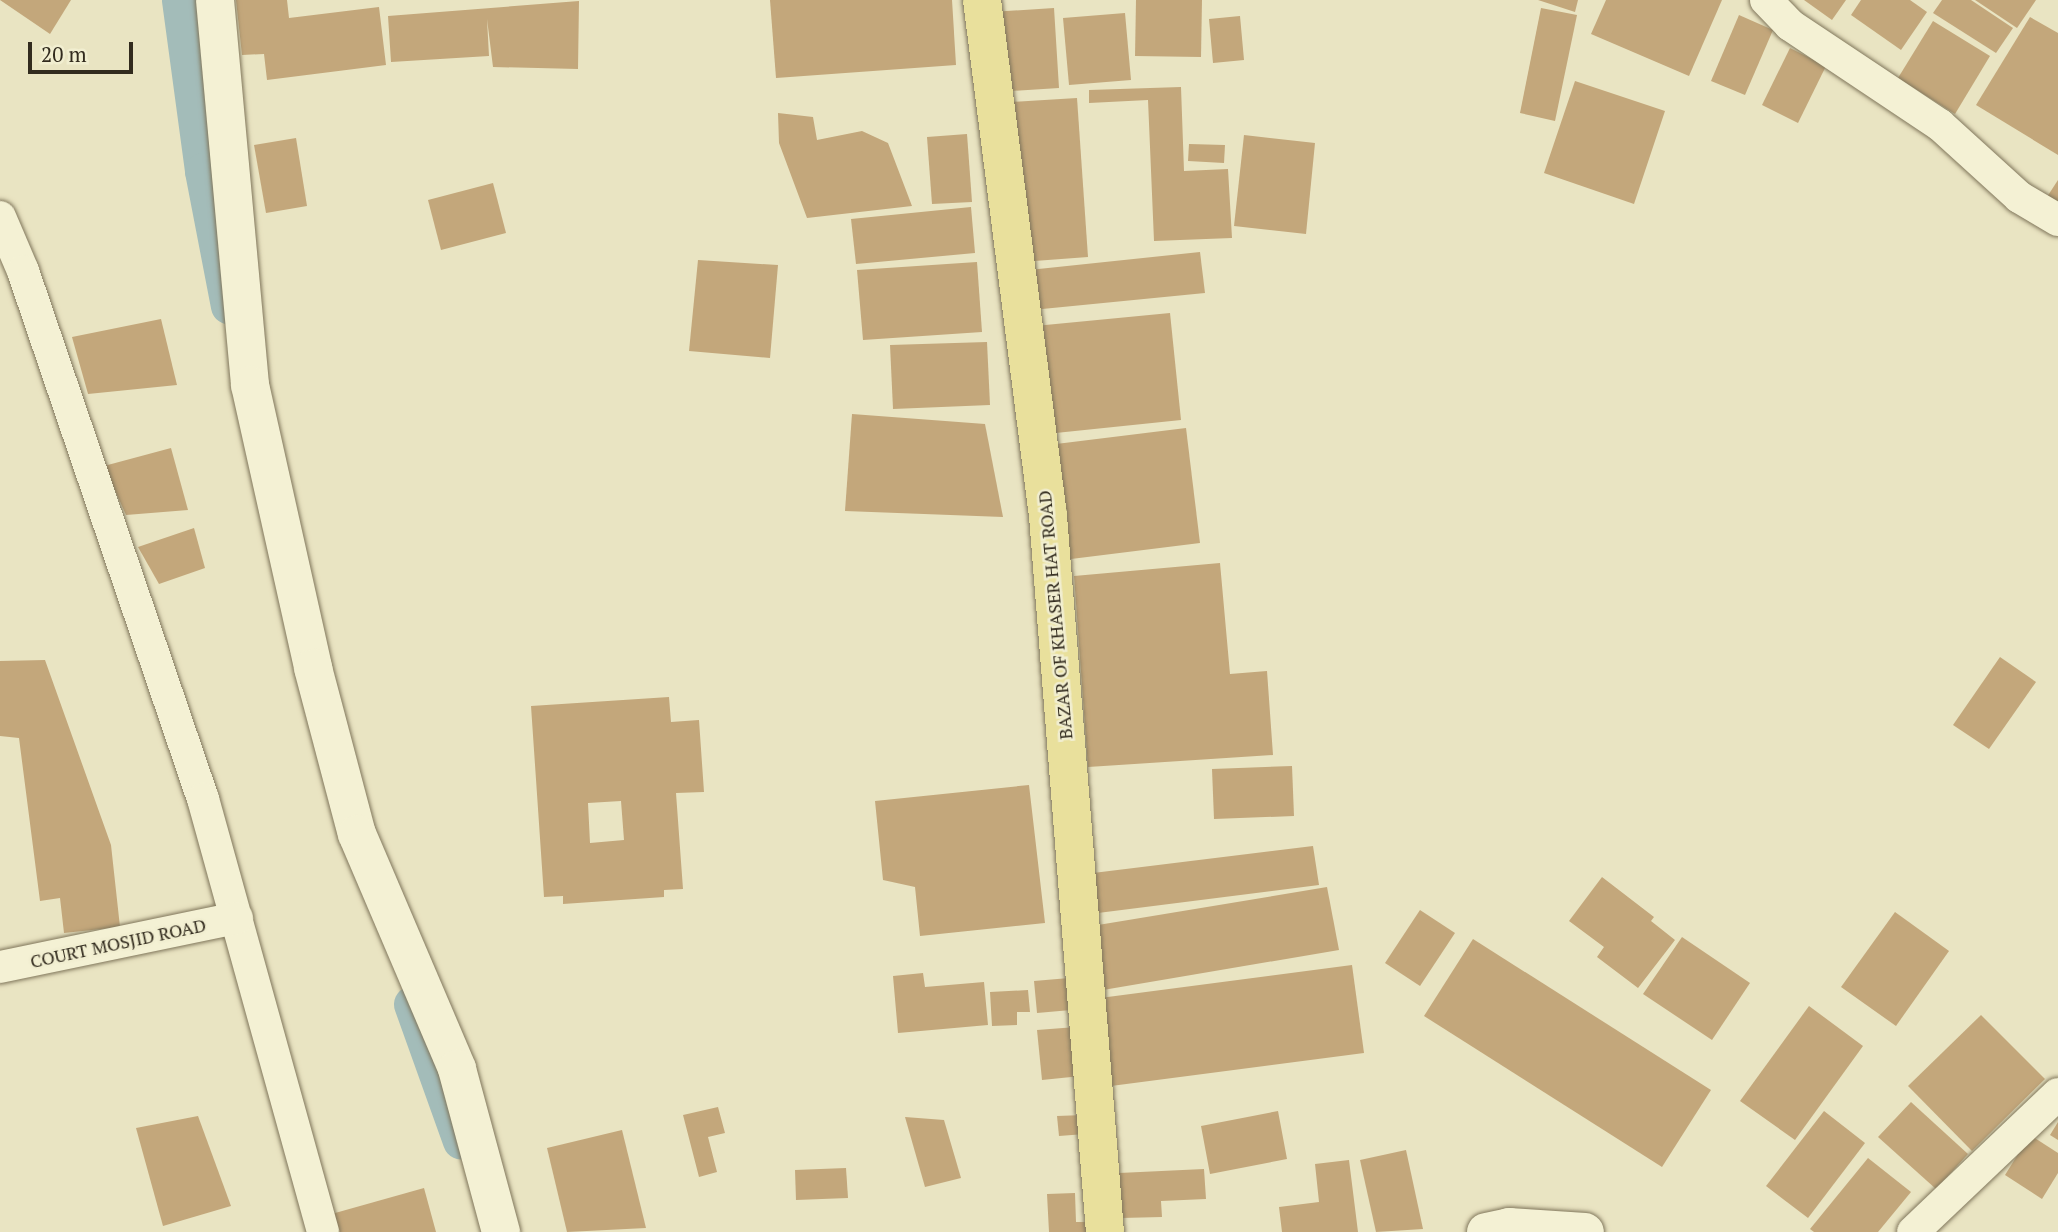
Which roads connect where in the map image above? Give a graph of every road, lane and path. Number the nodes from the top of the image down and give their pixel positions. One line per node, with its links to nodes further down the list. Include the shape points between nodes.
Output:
1 (215, 0): 10 (street, via 250,385 313,668 357,834 457,1069)
2 (982, 0): 11 (main road, BAZAR OF KHASER HAT ROAD, via 1048,516)
3 (1766, 0): 5 (street, via 1790,25 1940,125 2019,197)
4 (0, 217): 6 (street, via 23,271 204,799)
5 (2058, 220)
6 (237, 918): 7 (street, COURT MOSJID ROAD); 9 (street)
7 (0, 967)
8 (2058, 1094): 14 (street)
9 (323, 1232)
10 (501, 1232)
11 (1105, 1232)
12 (1486, 1232): 13 (street, via 1509,1227)
13 (1584, 1232)
14 (1913, 1232)

